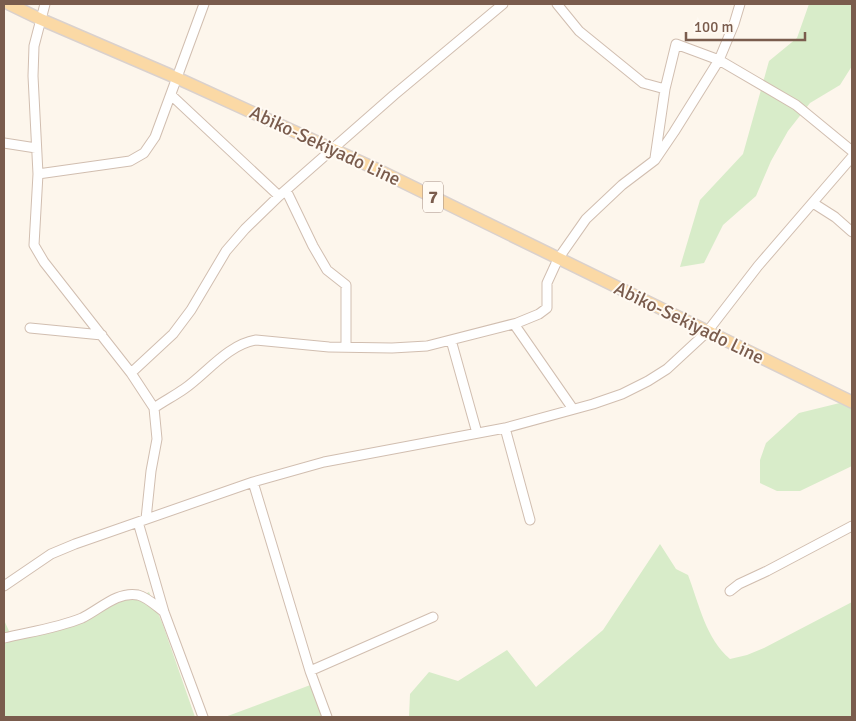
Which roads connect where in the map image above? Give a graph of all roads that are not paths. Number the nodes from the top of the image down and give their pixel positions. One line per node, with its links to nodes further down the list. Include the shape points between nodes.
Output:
1 (9, 4): 7 (main road, Abiko-Sekiyado Line / 7)
2 (45, 4): 7 (street)
3 (204, 4): 9 (street)
4 (503, 4): 14 (street)
5 (556, 4): 10 (street, via 579,31 643,83)
6 (740, 4): 8 (street)
7 (40, 19): 9 (main road, Abiko-Sekiyado Line / 7); 13 (street, via 34,46)
8 (719, 60): 10 (street, via 676,44); 15 (street, via 796,105); 17 (street)
9 (177, 78): 11 (street); 14 (main road, Abiko-Sekiyado Line / 7)
10 (665, 89): 17 (street)
11 (171, 95): 18 (street, via 155,137 144,154 130,161); 19 (street)
12 (4, 143): 13 (street)
13 (36, 148): 18 (street)
14 (333, 148): 19 (street); 22 (main road, Abiko-Sekiyado Line / 7)
15 (852, 151)
16 (852, 157): 20 (street)
17 (655, 160): 22 (street, via 586,219)
18 (38, 174): 26 (street, via 34,245)
19 (283, 193): 28 (street, via 327,270 346,285); 29 (street, via 226,251 174,334)
20 (813, 204): 21 (street); 25 (street, via 758,266)
21 (852, 232)
22 (558, 259): 23 (street, via 548,283 547,308); 25 (main road, Abiko-Sekiyado Line / 7)
23 (514, 324): 27 (street); 32 (street)
24 (30, 328): 26 (street)
25 (707, 332): 30 (main road, Abiko-Sekiyado Line / 7); 32 (street, via 667,369 648,381 622,394)
26 (102, 335): 29 (street)
27 (452, 340): 28 (street, via 426,346); 34 (street)
28 (346, 347): 31 (street, via 246,342 185,389)
29 (131, 373): 31 (street)
30 (852, 402)
31 (154, 408): 37 (street, via 157,439)
32 (573, 410): 33 (street)
33 (505, 428): 34 (street); 36 (street)
34 (477, 433): 35 (street, via 324,462)
35 (253, 482): 37 (street); 44 (street)
36 (530, 520)
37 (142, 521): 39 (street, via 51,554); 41 (street)
38 (852, 526): 40 (street)
39 (4, 586)
40 (730, 591)
41 (164, 612): 43 (street, via 137,595 126,596 116,598 82,618); 45 (street)
42 (433, 617): 44 (street)
43 (4, 638)
44 (310, 671): 46 (street)
45 (203, 717)
46 (327, 717)

